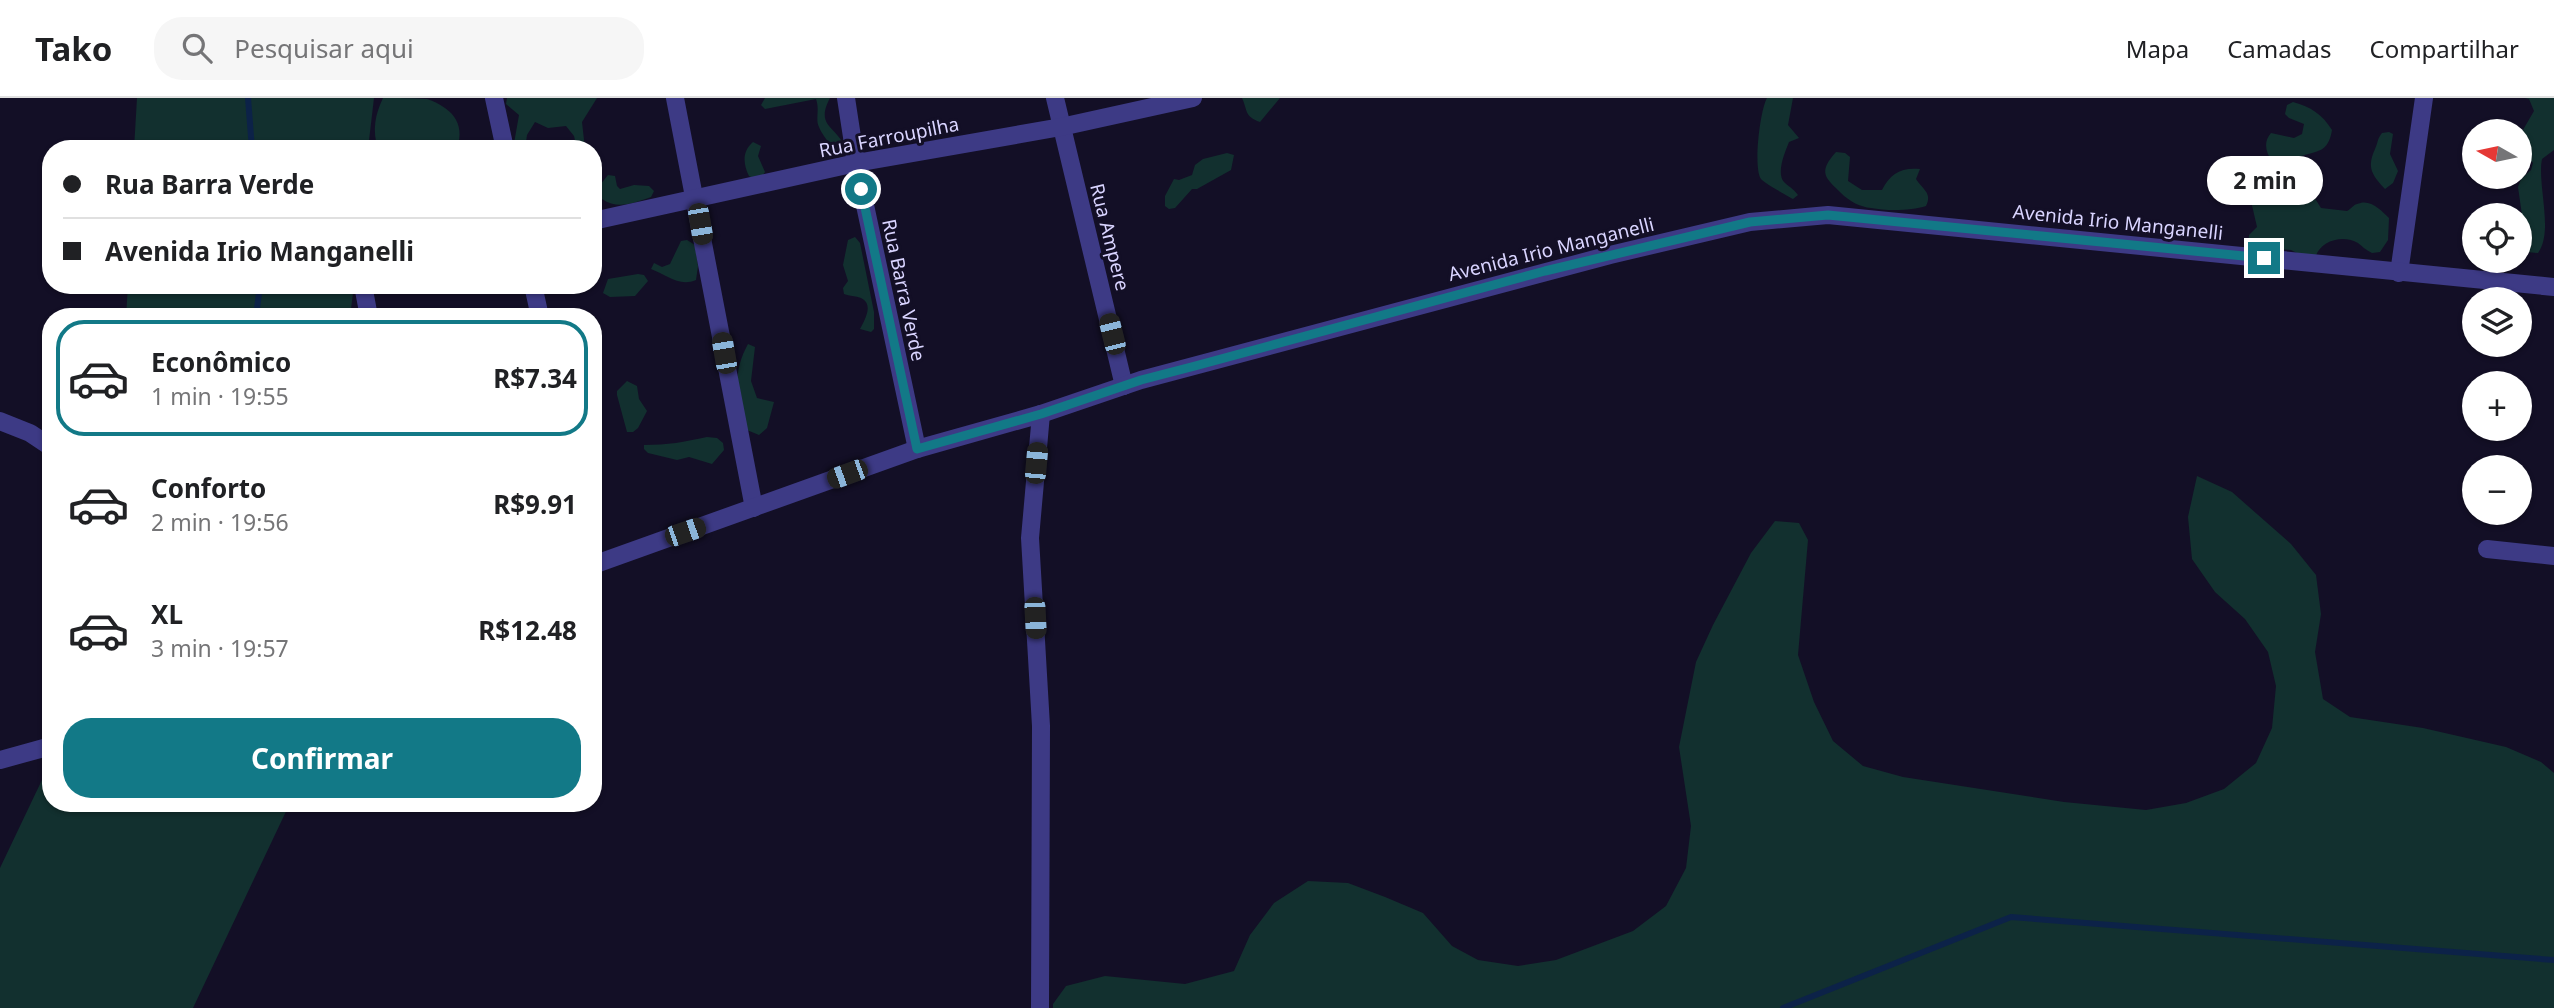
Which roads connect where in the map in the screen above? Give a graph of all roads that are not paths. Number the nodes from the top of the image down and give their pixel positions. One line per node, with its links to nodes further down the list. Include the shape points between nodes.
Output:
1 (494, 98): 8 (street)
2 (675, 98): 10 (street)
3 (846, 98): 9 (street, Rua Barra Verde)
4 (1055, 98): 7 (street, Rua Ampere)
5 (1193, 98): 7 (street, Rua Farroupilha)
6 (2424, 98): 12 (street)
7 (1061, 127): 9 (street, Rua Farroupilha); 14 (street, Rua Ampere)
8 (503, 140)
9 (856, 163): 10 (street, Rua Farroupilha); 18 (street, Rua Barra Verde)
10 (695, 199): 11 (street, Rua Farroupilha); 19 (street)
11 (602, 219)
12 (2399, 273): 13 (street, Avenida Irio Manganelli); 14 (street, Avenida Irio Manganelli, via 1828,215 1763,221 1545,271)
13 (2554, 287)
14 (1124, 386): 15 (street, Avenida Irio Manganelli)
15 (1041, 414): 18 (street, Avenida Irio Manganelli); 25 (street, via 1030,538 1041,726)
16 (0, 421): 17 (street)
17 (42, 441)
18 (917, 449): 19 (street, Avenida Irio Manganelli)
19 (754, 508): 22 (street, Avenida Irio Manganelli)
20 (2487, 549): 21 (street)
21 (2554, 556)
22 (602, 561)
23 (42, 749): 24 (street)
24 (0, 760)
25 (1040, 1008)

